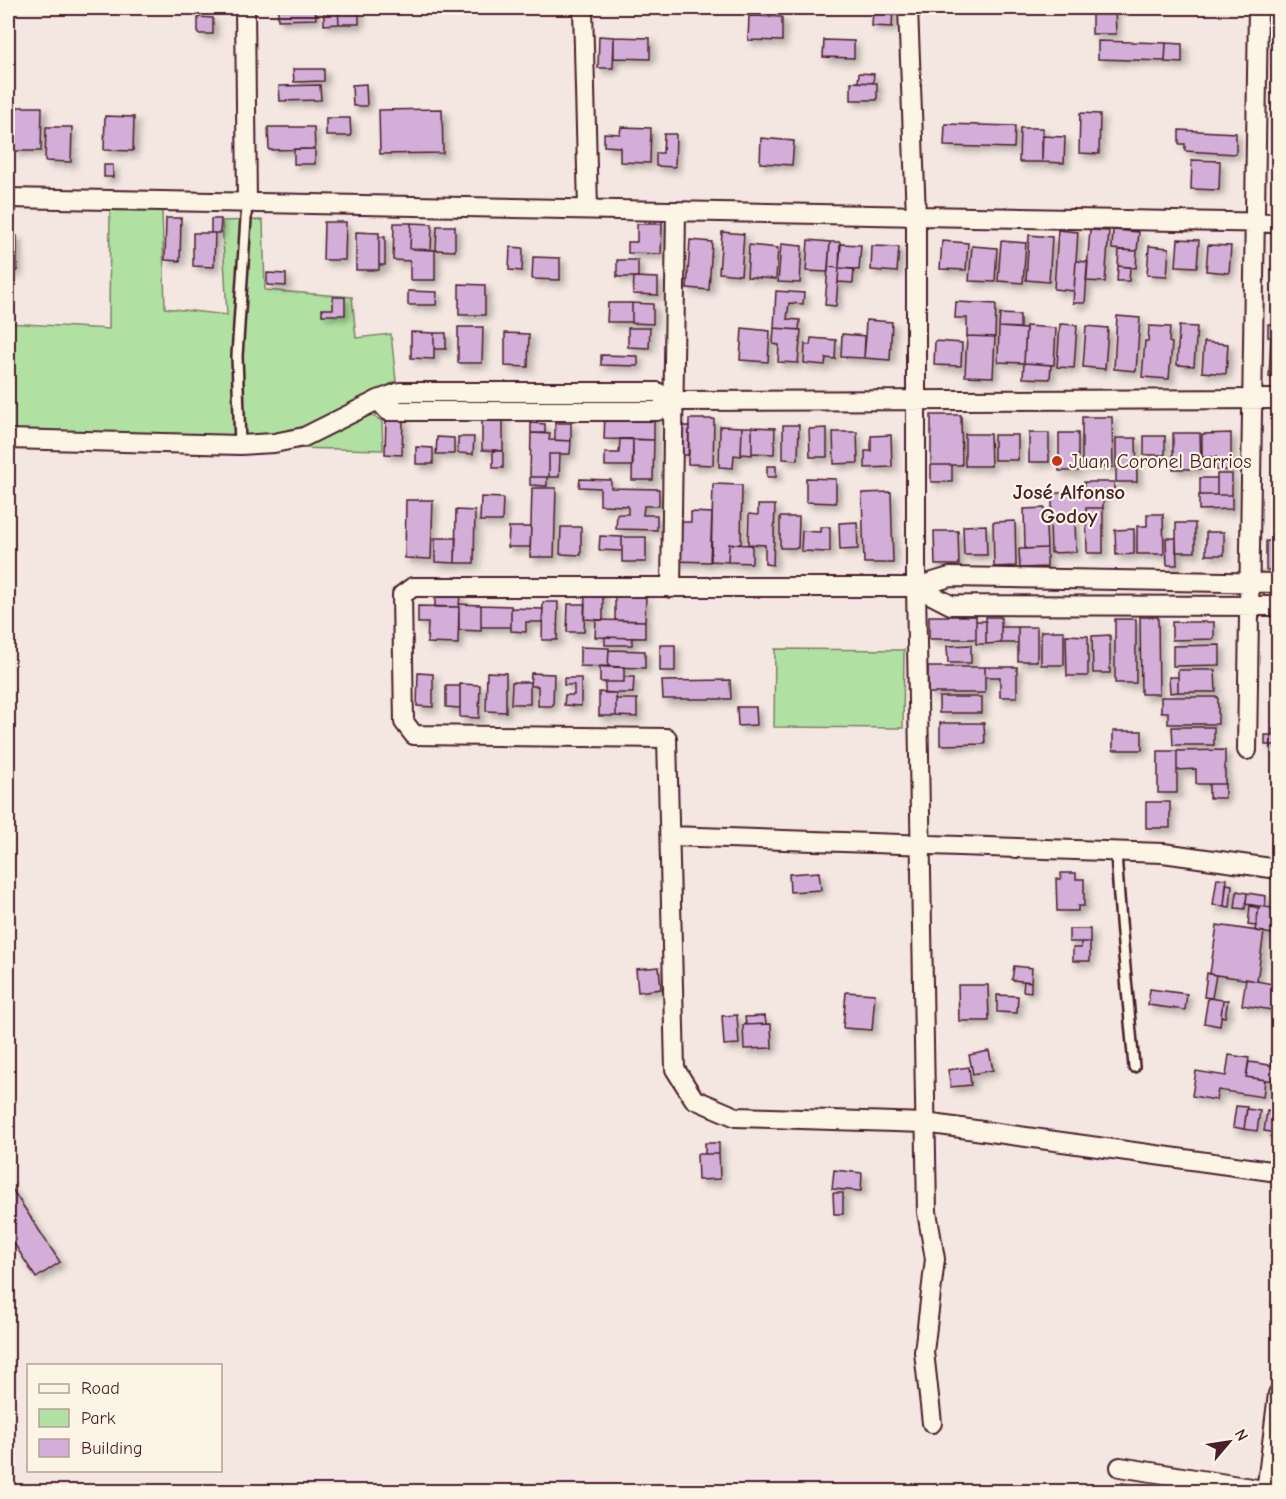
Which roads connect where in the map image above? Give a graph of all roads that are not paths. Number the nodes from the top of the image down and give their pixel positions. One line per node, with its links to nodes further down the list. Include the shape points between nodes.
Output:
1 (245, 8): 6 (street)
2 (583, 8): 7 (street)
3 (908, 8): 9 (street)
4 (1258, 8): 10 (street)
5 (8, 198): 6 (street)
6 (247, 203): 7 (street); 17 (lane, via 237,356)
7 (588, 209): 8 (street)
8 (676, 211): 9 (street); 15 (street)
9 (916, 216): 10 (street); 14 (street)
10 (1256, 222): 11 (street); 12 (street)
11 (1278, 223)
12 (1252, 398): 13 (street); 14 (street); 18 (street)
13 (1278, 399)
14 (917, 400): 15 (street); 20 (street)
15 (673, 401): 17 (street, via 657,392 400,392 304,437); 21 (street)
16 (8, 439): 17 (street)
17 (240, 445)
18 (1248, 582): 19 (street); 20 (street, via 950,577); 22 (street)
19 (1278, 583)
20 (916, 587): 21 (street); 22 (street, via 951,605); 26 (street)
21 (671, 588): 25 (street, via 413,587 402,595 404,722 414,735 667,738)
22 (1248, 605): 23 (street); 24 (street)
23 (1278, 606)
24 (1247, 750)
25 (670, 836): 26 (street); 30 (street, via 675,1069 694,1099 736,1117)
26 (920, 845): 27 (street); 30 (street)
27 (1116, 852): 28 (street, via 1163,853); 29 (lane)
28 (1278, 869)
29 (1134, 1067)
30 (925, 1123): 31 (street); 33 (street, via 927,1212 935,1259 924,1352)
31 (1278, 1172)
32 (1278, 1394): 34 (street)
33 (932, 1423)
34 (1274, 1462): 36 (street)
35 (1120, 1467): 36 (street)
36 (1270, 1491)

